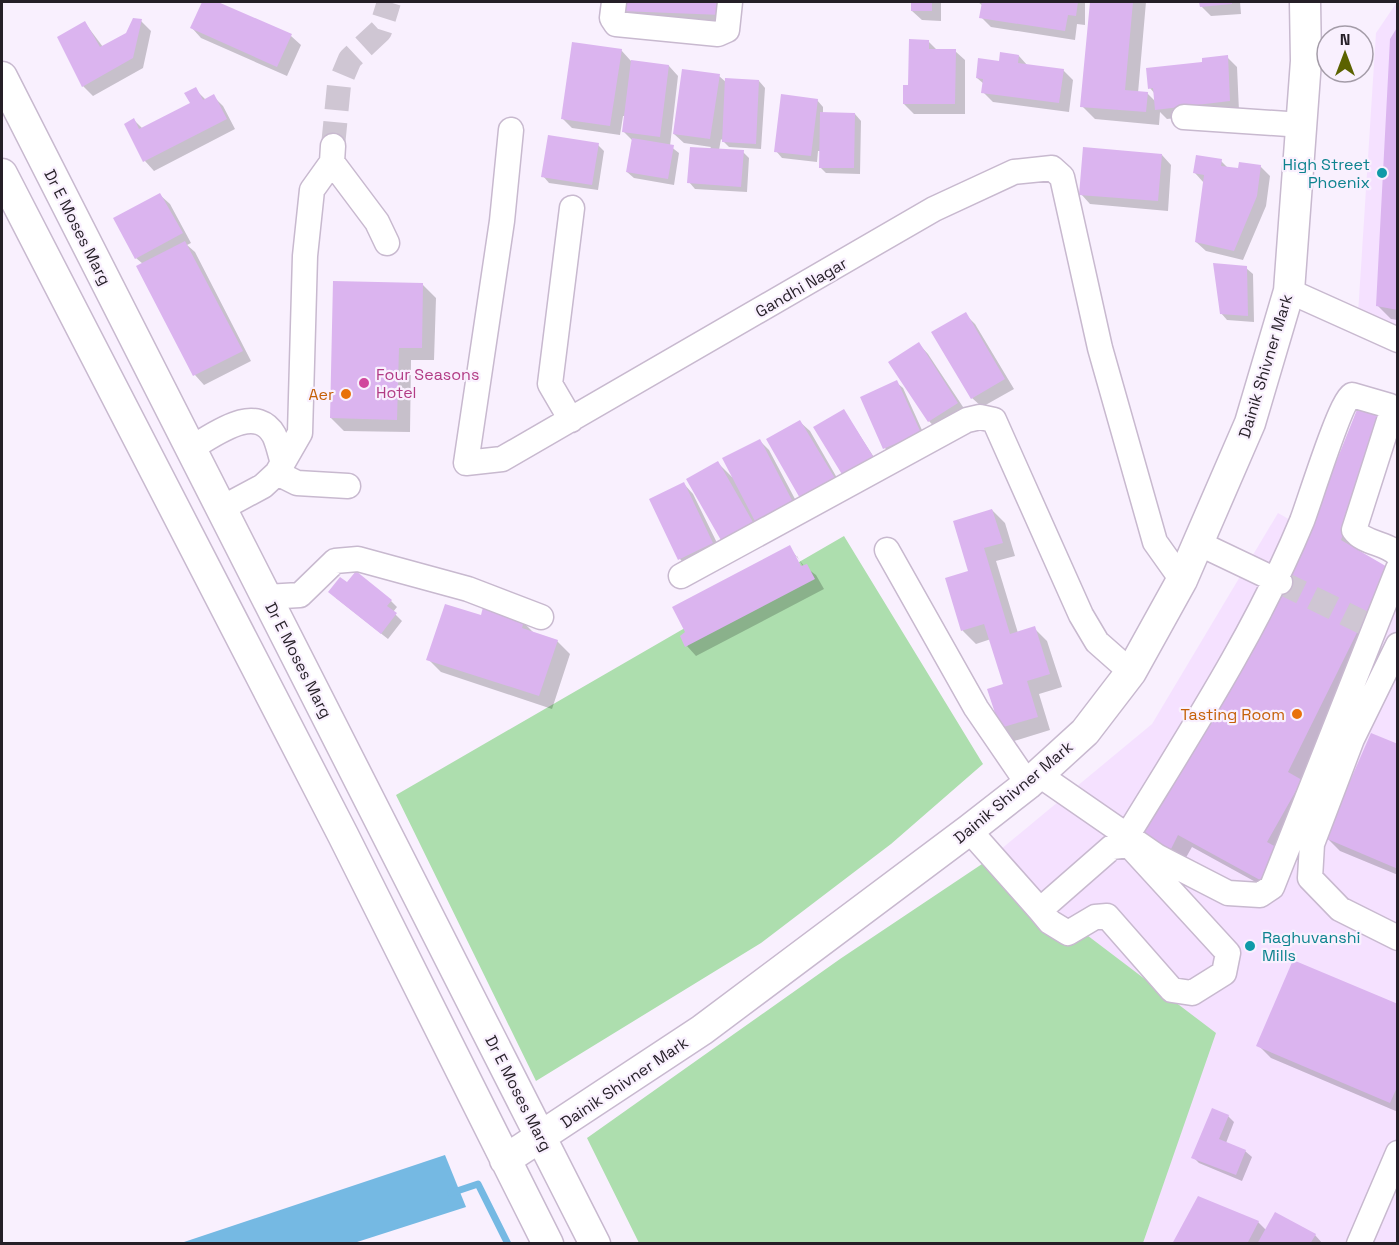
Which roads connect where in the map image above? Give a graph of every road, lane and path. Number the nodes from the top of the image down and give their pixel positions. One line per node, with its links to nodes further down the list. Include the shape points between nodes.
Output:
1 (614, 2): 2 (street, via 612,18 616,24 718,34 727,30)
2 (730, 2)
3 (1305, 2): 6 (main road, Dainik Shivner Mark)
4 (2, 77): 12 (main road, Dr E Moses Marg)
5 (1184, 117): 6 (street)
6 (1302, 125): 11 (main road, Dainik Shivner Mark)
7 (511, 129): 15 (street, Gandhi Nagar, via 502,221 466,463 502,459)
8 (2, 174): 13 (main road)
9 (572, 208): 15 (street, via 550,384)
10 (387, 243): 17 (street, via 333,154 312,190 305,256 300,433)
11 (1289, 291): 14 (street); 20 (main road, Dainik Shivner Mark, via 1250,423)
12 (113, 296): 13 (main road); 16 (main road, Dr E Moses Marg)
13 (73, 314): 34 (main road)
14 (1398, 340)
15 (571, 420): 25 (street, Gandhi Nagar, via 934,209 1014,172 1052,168 1062,177 1100,348 1155,542)
16 (190, 448): 17 (street, via 230,426 253,421 264,424 274,436); 19 (main road, Dr E Moses Marg)
17 (280, 468): 18 (street, via 297,483); 19 (street, via 263,486)
18 (348, 486)
19 (222, 508): 27 (main road, Dr E Moses Marg)
20 (1198, 543): 25 (main road, Dainik Shivner Mark); 26 (street)
21 (887, 550): 31 (street, via 976,708)
22 (1398, 555): 26 (street, via 1354,530 1392,411 1390,406 1352,394 1342,406 1317,484)
23 (1398, 569): 35 (street, via 1369,625 1324,760 1272,887 1260,895 1228,893 1158,857)
24 (681, 576): 30 (street, via 967,420 980,417 993,420 1081,615 1097,642)
25 (1182, 580): 30 (main road, Dainik Shivner Mark)
26 (1278, 582): 35 (street)
27 (266, 597): 28 (street, via 300,595 335,561 358,559 468,589); 32 (main road, Dr E Moses Marg)
28 (541, 617)
29 (1398, 645): 37 (street, via 1352,739 1311,844 1310,878 1340,909)
30 (1131, 672): 31 (main road, Dainik Shivner Mark, via 1085,732)
31 (1033, 779): 33 (main road, Dainik Shivner Mark); 35 (street)
32 (379, 818): 34 (main road); 38 (main road, Dr E Moses Marg)
33 (969, 830): 36 (street); 38 (main road, Dainik Shivner Mark, via 702,1030)
34 (343, 835): 40 (main road)
35 (1127, 836)
36 (1040, 910): 36 (street, via 1068,933 1095,916 1107,916 1178,993 1192,993 1227,968 1228,953 1129,845 1112,847)
37 (1398, 938)
38 (542, 1137): 40 (main road, Dainik Shivner Mark); 42 (main road, Dr E Moses Marg)
39 (1398, 1153): 43 (street)
40 (505, 1160): 41 (main road)
41 (548, 1244)
42 (595, 1244)
43 (1359, 1244)

